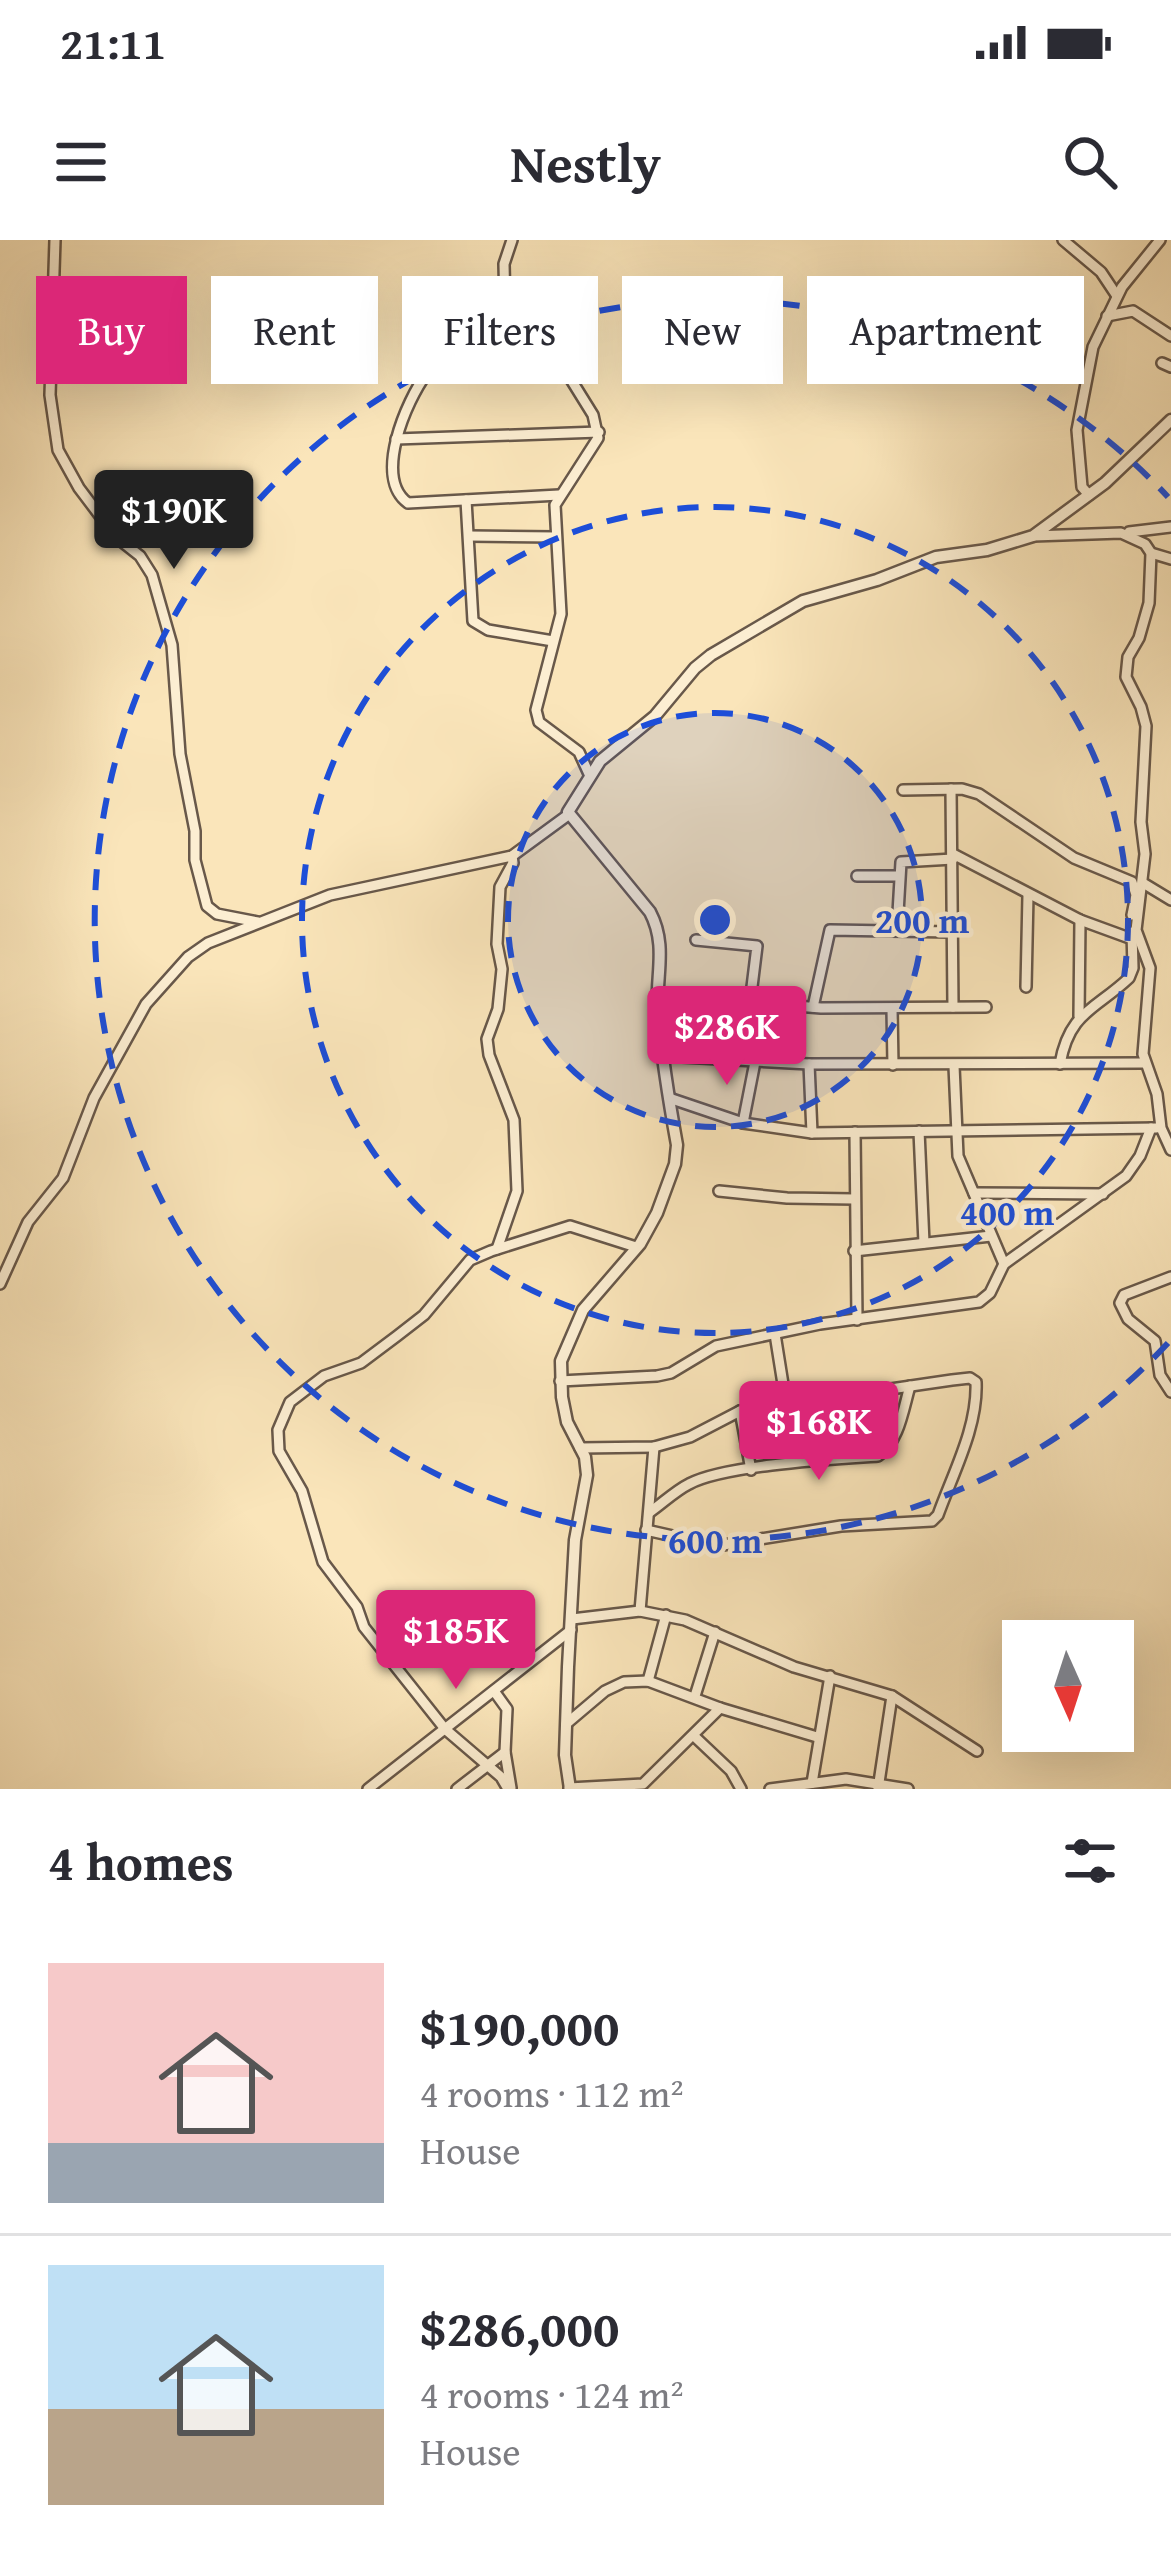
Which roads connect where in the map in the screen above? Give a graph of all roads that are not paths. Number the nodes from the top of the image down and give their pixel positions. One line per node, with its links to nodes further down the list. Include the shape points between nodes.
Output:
1 (55, 240): 37 (street, via 50,394 59,454 152,575 172,644 180,754 207,906)
2 (512, 240): 5 (street)
3 (1063, 240): 6 (street)
4 (1160, 240): 6 (street)
5 (505, 276)
6 (1117, 296): 7 (street)
7 (1106, 317): 8 (street, via 1133,310); 15 (street, via 1077,430)
8 (1171, 336)
9 (421, 384): 13 (street)
10 (574, 384): 12 (street)
11 (1171, 420): 15 (street)
12 (598, 432): 13 (street); 14 (street)
13 (396, 439): 16 (street, via 402,501)
14 (559, 495): 16 (street); 21 (street)
15 (1089, 495): 20 (street)
16 (466, 500): 19 (street)
17 (1171, 527): 18 (street)
18 (1121, 533): 20 (street); 22 (street)
19 (469, 536): 21 (street); 24 (street, via 477,626)
20 (1033, 536): 25 (street, via 937,557 770,617 695,668)
21 (555, 537): 24 (street, via 561,603)
22 (1151, 553): 23 (street); 33 (street, via 1150,603 1126,670 1146,726)
23 (1171, 559)
24 (553, 641): 25 (street, via 537,718 579,752)
25 (589, 774): 28 (street)
26 (902, 790): 27 (street)
27 (951, 790): 30 (street); 40 (street, via 979,794 1074,858 1132,882)
28 (568, 815): 29 (street); 50 (street, via 658,927)
29 (512, 856): 37 (street, via 361,886); 72 (street, via 500,887 502,969 487,1039 514,1120 518,1191)
30 (953, 856): 32 (street, via 903,860); 34 (street); 39 (street)
31 (857, 876): 32 (street)
32 (899, 876): 38 (street)
33 (1143, 883): 35 (street); 52 (street, via 1136,930 1151,990)
34 (1028, 895): 36 (street); 42 (street)
35 (1171, 900)
36 (1080, 920): 40 (street); 49 (street)
37 (258, 922): 76 (street, via 188,957 146,1004 94,1098 63,1178 28,1222)
38 (897, 930): 39 (street); 45 (street, via 830,930)
39 (952, 932): 46 (street)
40 (1132, 939): 49 (street, via 1129,978)
41 (696, 940): 44 (street, via 757,946)
42 (1026, 987)
43 (698, 998): 44 (street)
44 (750, 1003): 45 (street)
45 (813, 1007): 48 (street)
46 (953, 1007): 47 (street); 48 (street)
47 (986, 1007)
48 (892, 1009): 54 (street)
49 (1079, 1016): 55 (street)
50 (663, 1056): 51 (street); 57 (street)
51 (754, 1062): 53 (street); 58 (street)
52 (1144, 1063): 55 (street); 59 (street, via 1156,1094)
53 (808, 1064): 54 (street); 62 (street)
54 (893, 1064): 56 (street)
55 (1060, 1064): 56 (street)
56 (954, 1066): 60 (street)
57 (669, 1098): 58 (street); 71 (street, via 675,1163 658,1214)
58 (743, 1123): 62 (street)
59 (1156, 1128): 60 (street); 64 (street); 67 (street, via 1126,1176)
60 (955, 1130): 61 (street); 66 (street)
61 (920, 1131): 63 (street); 70 (street)
62 (812, 1132): 63 (street)
63 (855, 1132): 68 (street)
64 (1171, 1150)
65 (719, 1191): 68 (street)
66 (974, 1193): 67 (street); 69 (street)
67 (1103, 1194): 74 (street)
68 (854, 1198): 73 (street)
69 (992, 1236): 70 (street); 74 (street)
70 (924, 1243): 73 (street)
71 (636, 1247): 72 (street, via 570,1226); 79 (street, via 573,1325)
72 (496, 1249): 100 (street, via 470,1260 424,1315 361,1363 300,1393 278,1430 323,1562 380,1651)
73 (854, 1251): 77 (street)
74 (1004, 1264): 77 (street, via 979,1302)
75 (1171, 1277): 81 (street, via 1120,1303 1156,1344)
76 (0, 1284)
77 (856, 1320): 78 (street)
78 (775, 1334): 79 (street, via 716,1346 671,1373); 82 (street)
79 (560, 1381): 85 (street)
80 (910, 1386): 82 (street); 86 (street, via 886,1452); 88 (street, via 976,1382 967,1437 932,1521 717,1546)
81 (1171, 1392)
82 (786, 1403): 83 (street)
83 (740, 1411): 84 (street); 86 (street)
84 (653, 1447): 85 (street); 87 (street)
85 (580, 1448): 91 (street, via 587,1475)
86 (751, 1470): 87 (street, via 691,1482)
87 (650, 1512): 88 (street)
88 (646, 1530): 89 (street)
89 (640, 1611): 90 (street); 91 (street)
90 (666, 1615): 92 (street); 94 (street)
91 (571, 1624): 95 (street); 99 (street)
92 (715, 1632): 93 (street); 96 (street)
93 (830, 1676): 97 (street); 102 (street)
94 (648, 1681): 96 (street); 99 (street, via 605,1691)
95 (494, 1690): 100 (street); 104 (street, via 507,1708)
96 (695, 1696): 98 (street)
97 (892, 1696): 103 (street); 107 (street)
98 (720, 1708): 101 (street); 102 (street)
99 (566, 1724): 109 (street)
100 (445, 1730): 105 (street); 110 (street)
101 (694, 1736): 108 (street); 113 (street)
102 (818, 1737): 106 (street)
103 (977, 1751)
104 (505, 1752): 105 (street); 112 (street)
105 (487, 1765): 111 (street); 112 (street)
106 (812, 1783): 107 (street); 114 (street)
107 (878, 1785): 115 (street)
108 (643, 1786): 109 (street)
109 (570, 1788)
110 (368, 1789)
111 (457, 1789)
112 (510, 1789)
113 (741, 1789)
114 (770, 1789)
115 (908, 1789)

